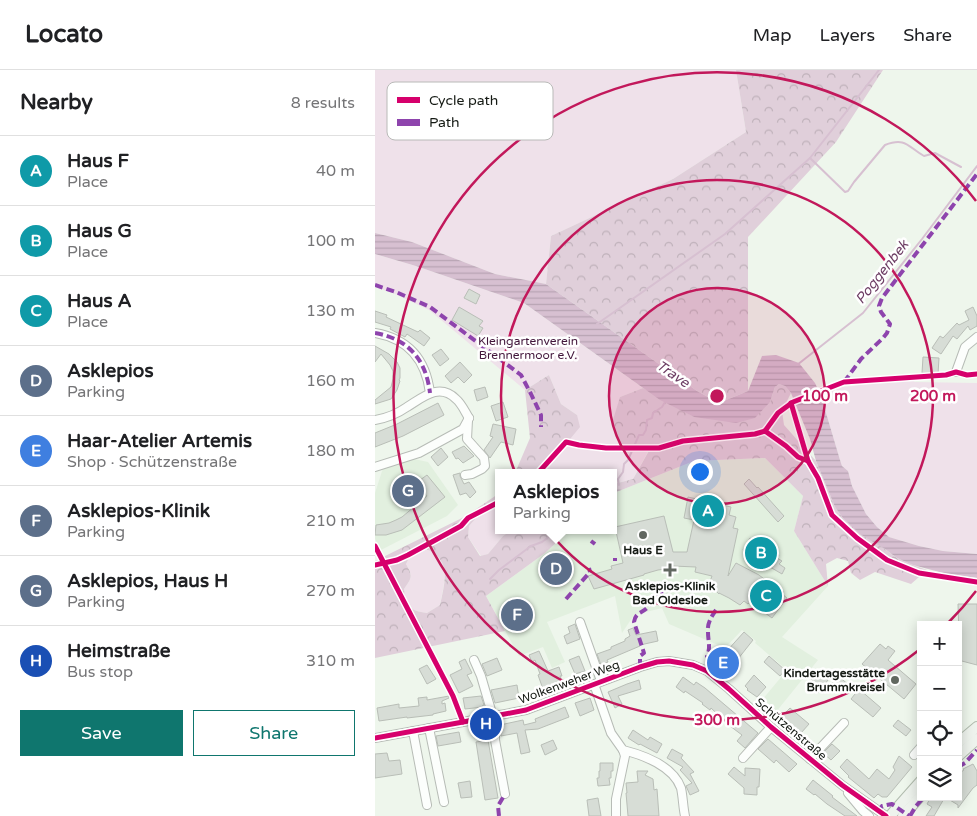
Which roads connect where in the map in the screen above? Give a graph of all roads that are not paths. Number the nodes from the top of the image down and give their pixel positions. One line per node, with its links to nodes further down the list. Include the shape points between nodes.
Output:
1 (375, 333): 4 (street, via 396,340 411,350 426,372)
2 (977, 337): 3 (street, via 965,347)
3 (956, 372)
4 (431, 393): 5 (street, via 453,396); 6 (street, via 407,408)
5 (469, 418): 7 (street, via 463,429 419,453); 8 (street, via 467,439 485,463 482,469)
6 (375, 420)
7 (375, 466)
8 (465, 475)
9 (581, 622): 12 (street)
10 (474, 660): 13 (street)
11 (681, 662): 12 (street, Wolkenweher Weg, via 657,662); 15 (street, Schützenstraße, via 713,675)
12 (598, 683): 13 (street, Wolkenweher Weg, via 526,710); 23 (street, via 611,733)
13 (493, 716): 17 (street, Wolkenweher Weg); 30 (street)
14 (844, 723): 27 (street)
15 (771, 727): 26 (street); 27 (street, Schützenstraße)
16 (977, 727): 21 (main road)
17 (429, 728): 18 (street, Wolkenweher Weg); 32 (street)
18 (413, 731): 19 (street, Wolkenweher Weg); 33 (street)
19 (375, 738)
20 (977, 739): 22 (main road)
21 (962, 745)
22 (962, 747)
23 (623, 750): 34 (street, via 625,756 616,798); 35 (street, via 663,766 674,776 681,788)
24 (917, 753): 25 (street)
25 (914, 756)
26 (743, 758)
27 (810, 759): 28 (street, Schützenstraße)
28 (842, 785): 36 (street, Schützenstraße); 37 (street, Schützenstraße)
29 (917, 785): 38 (main road)
30 (505, 794)
31 (917, 800): 39 (main road)
32 (444, 802)
33 (427, 805)
34 (616, 816)
35 (685, 816)
36 (869, 816)
37 (886, 816)
38 (890, 816)
39 (903, 816)

